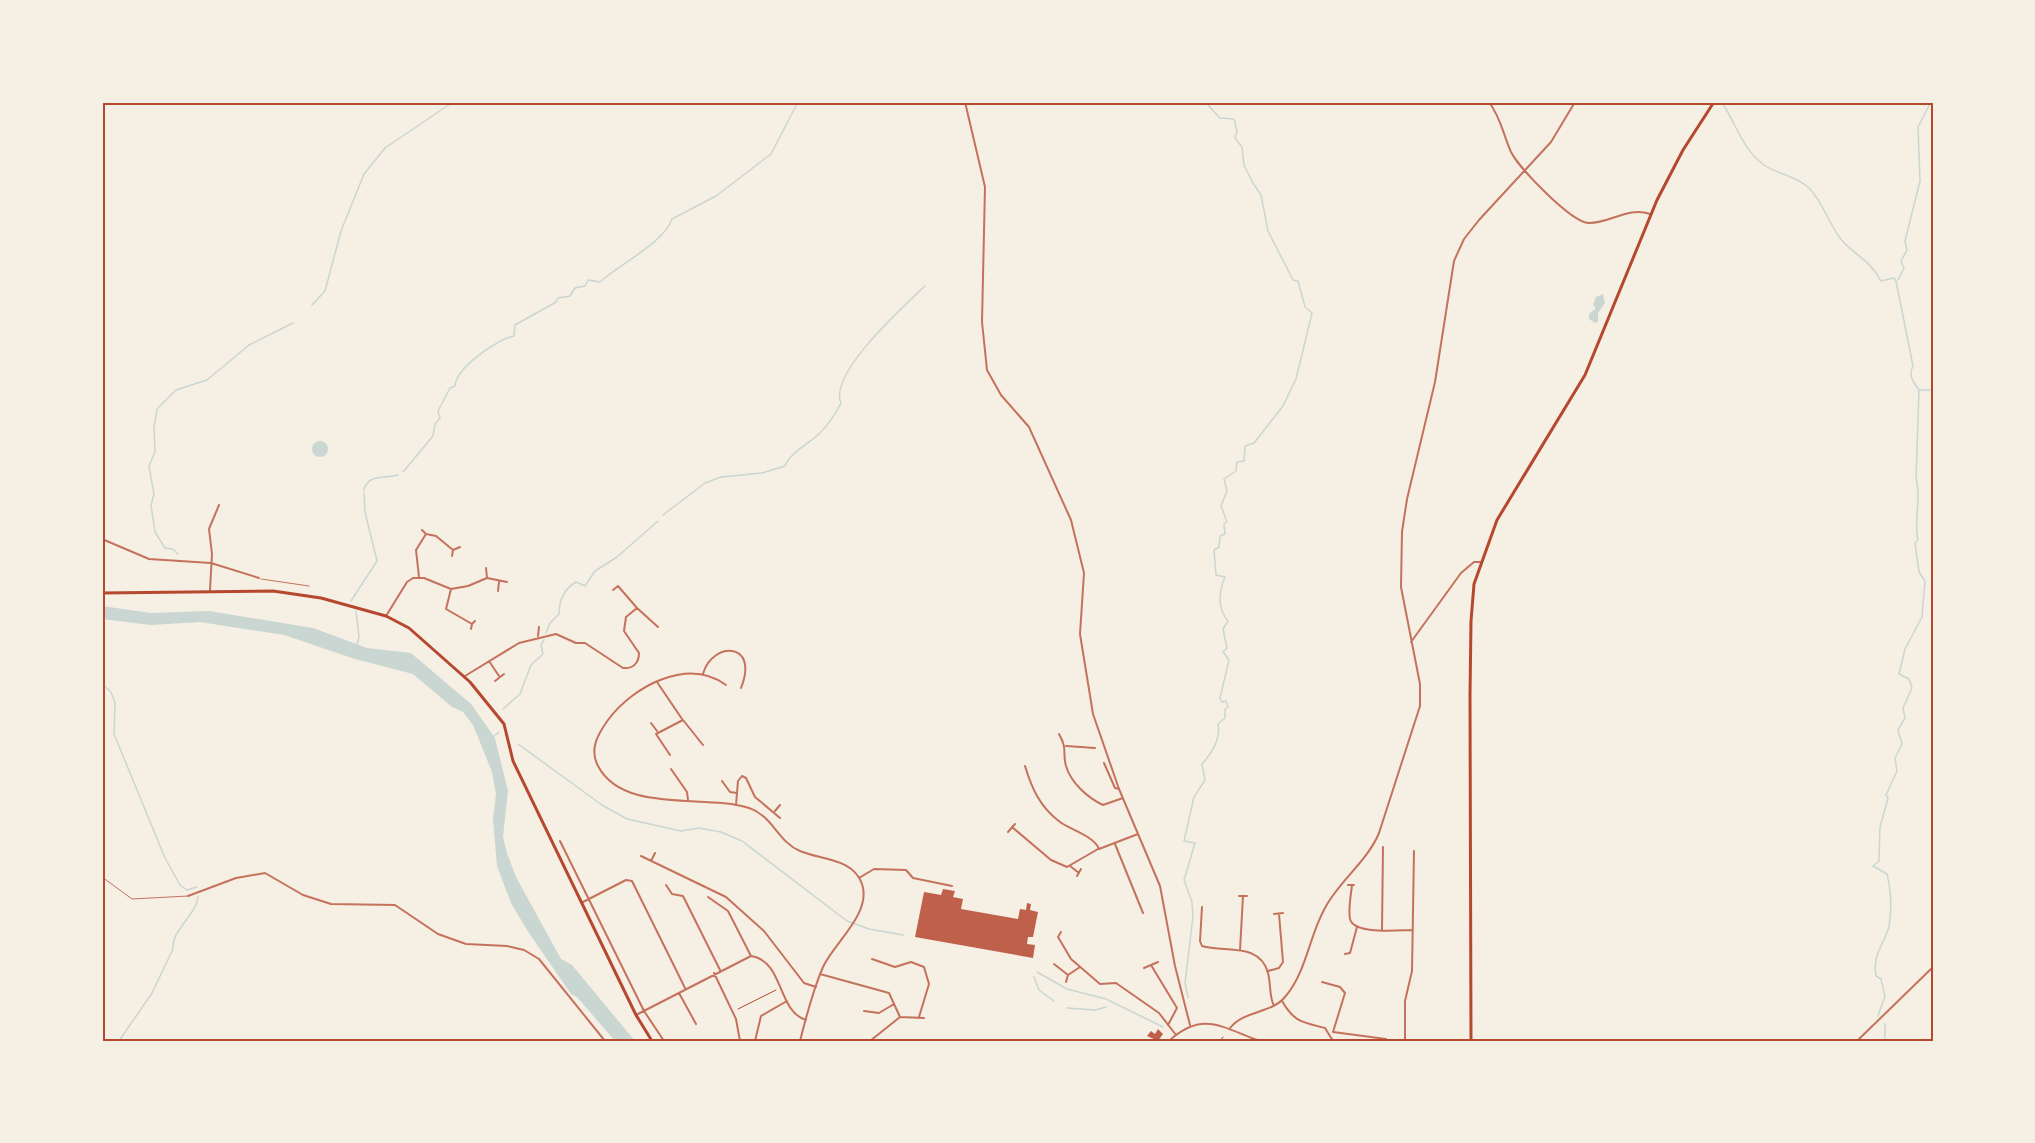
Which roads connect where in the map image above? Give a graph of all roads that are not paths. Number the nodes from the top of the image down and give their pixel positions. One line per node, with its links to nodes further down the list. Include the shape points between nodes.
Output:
1 (965, 102): 64 (street, via 985,187 981,322 987,370 1001,395 1029,428 1071,520 1084,573 1080,634 1093,714)
2 (1489, 102): 5 (street, via 1500,118 1512,153)
3 (1575, 102): 5 (street, via 1551,142)
4 (1714, 102): 6 (main road, via 1683,150)
5 (1526, 170): 6 (street, via 1582,222 1630,213); 40 (street, via 1479,220 1461,246 1453,267 1435,382 1404,516 1401,587)
6 (1650, 214): 14 (main road, via 1585,375 1506,501)
7 (219, 505): 15 (street, via 209,529)
8 (422, 530): 9 (street)
9 (426, 534): 12 (street, via 436,536); 17 (street, via 416,550)
10 (102, 539): 15 (street, via 149,560)
11 (460, 547): 12 (street)
12 (453, 550): 13 (street)
13 (452, 556)
14 (1481, 562): 40 (street, via 1474,562 1461,573); 162 (main road, via 1470,621)
15 (211, 563): 18 (street); 26 (street)
16 (486, 568): 19 (street)
17 (419, 577): 25 (street); 33 (street, via 407,582)
18 (259, 578): 23 (lane)
19 (487, 578): 20 (street); 25 (street)
20 (499, 581): 21 (street); 28 (street)
21 (507, 582)
22 (622, 582): 24 (street)
23 (309, 586)
24 (618, 586): 27 (street); 30 (street)
25 (451, 589): 31 (street)
26 (210, 590): 29 (main road); 33 (main road, via 300,594)
27 (613, 590)
28 (498, 591)
29 (102, 593)
30 (636, 608): 37 (street); 39 (street, via 623,625 639,653 638,662 630,668 623,668 585,643 559,634)
31 (446, 609): 32 (street); 35 (street)
32 (441, 611)
33 (386, 616): 44 (main road, via 415,633)
34 (475, 621): 35 (street)
35 (472, 624): 38 (street)
36 (539, 627): 39 (street)
37 (658, 627)
38 (471, 630)
39 (538, 637): 41 (street, via 514,645)
40 (1411, 642): 134 (street, via 1420,684 1420,706 1379,833 1324,910 1304,964)
41 (489, 661): 44 (street); 45 (street)
42 (504, 674): 45 (street)
43 (703, 674): 47 (street); 48 (street); 49 (street, via 714,657 736,652 744,658 747,669)
44 (465, 676): 97 (main road, via 499,717 508,745)
45 (499, 676): 46 (street)
46 (495, 681)
47 (657, 682): 50 (street); 67 (street, via 614,713 596,740 594,756 605,776 621,789)
48 (726, 685)
49 (741, 688)
50 (683, 720): 52 (street); 54 (street)
51 (651, 723): 52 (street)
52 (657, 731): 57 (street)
53 (1059, 734): 55 (street)
54 (703, 744)
55 (1066, 746): 56 (street); 66 (street, via 1066,768 1087,795 1106,805)
56 (1095, 748)
57 (670, 755)
58 (1104, 763): 64 (street)
59 (1027, 768): 79 (street, via 1033,790 1046,809)
60 (671, 769): 61 (street)
61 (677, 779): 63 (street); 67 (street, via 687,792)
62 (722, 781): 65 (street, via 730,792)
63 (673, 782)
64 (1119, 789): 66 (street)
65 (737, 794): 69 (street); 70 (street, via 739,778 744,777 755,797)
66 (1123, 798): 75 (street)
67 (688, 801): 69 (street)
68 (780, 805): 70 (street)
69 (736, 806): 87 (street, via 750,808 766,818 788,845 846,865)
70 (775, 811): 71 (street)
71 (780, 818)
72 (1015, 824): 73 (street)
73 (1012, 827): 74 (street); 84 (street, via 1051,860)
74 (1008, 832)
75 (1138, 834): 77 (street); 146 (street, via 1160,886 1174,966)
76 (560, 841): 96 (street)
77 (1115, 843): 79 (street); 99 (street)
78 (1383, 847): 102 (street)
79 (1099, 849): 84 (street)
80 (1414, 851): 103 (street)
81 (655, 853): 83 (street)
82 (641, 856): 83 (street)
83 (651, 861): 130 (street, via 707,885 735,903 772,940 804,983)
84 (1070, 866): 85 (street, via 1078,875)
85 (1081, 869)
86 (102, 877): 92 (lane, via 132,899)
87 (859, 878): 90 (street, via 874,869 906,870 913,878); 122 (street, via 863,897 854,920)
88 (666, 885): 93 (street, via 672,894)
89 (1351, 885): 101 (street, via 1350,919)
90 (952, 886)
91 (686, 892): 93 (street)
92 (188, 896): 151 (street, via 243,876 270,874 303,895 331,904 395,905 438,934 466,944 507,946 533,954)
93 (683, 896): 119 (street)
94 (1243, 896): 107 (street)
95 (708, 897): 110 (street, via 728,911)
96 (588, 899): 97 (street); 128 (street, via 626,880 632,881); 137 (street)
97 (581, 903): 139 (main road)
98 (1202, 907): 107 (street, via 1202,946)
99 (1143, 913)
100 (1283, 913): 120 (street, via 1276,914 1283,962 1279,968)
101 (1358, 927): 102 (street); 109 (street, via 1350,953)
102 (1382, 930): 103 (street)
103 (1413, 930): 161 (street)
104 (1061, 932): 106 (street)
105 (1052, 937): 106 (street)
106 (1058, 937): 116 (street)
107 (1240, 950): 120 (street, via 1256,955)
108 (881, 953): 112 (street)
109 (1345, 954)
110 (751, 956): 119 (street); 129 (street, via 765,963)
111 (872, 959): 112 (street)
112 (879, 960): 141 (street, via 897,967 908,962 924,967 928,988)
113 (1158, 962): 115 (street)
114 (1054, 964): 123 (street)
115 (1151, 965): 118 (street); 145 (street, via 1177,1008)
116 (1080, 967): 123 (street); 145 (street, via 1102,985 1116,983 1159,1013)
117 (1933, 967): 163 (street)
118 (1144, 968)
119 (720, 970): 121 (street)
120 (1268, 971): 136 (street)
121 (714, 973): 128 (street); 154 (street, via 738,1024)
122 (820, 974): 130 (street); 135 (street, via 884,991)
123 (1068, 975): 125 (street)
124 (1328, 978): 127 (street)
125 (1066, 982)
126 (1322, 982): 127 (street)
127 (1327, 984): 148 (street, via 1340,987 1345,993)
128 (686, 987): 132 (street)
129 (781, 987): 131 (street); 133 (street)
130 (816, 987): 143 (street)
131 (776, 990)
132 (679, 993): 137 (street); 144 (street)
133 (787, 1001): 143 (street, via 794,1014); 155 (street, via 761,1016)
134 (1282, 1001): 136 (street); 148 (street, via 1290,1015)
135 (895, 1004): 138 (street, via 879,1013); 140 (street)
136 (1274, 1006): 147 (street, via 1248,1015)
137 (644, 1011): 139 (street); 153 (street)
138 (864, 1011)
139 (636, 1015): 152 (main road)
140 (900, 1017): 141 (street); 157 (street)
141 (919, 1017): 142 (street)
142 (924, 1018)
143 (806, 1020): 156 (street)
144 (696, 1024)
145 (1168, 1025): 149 (street)
146 (1190, 1025): 147 (street, via 1205,1023); 149 (street)
147 (1230, 1028): 159 (street)
148 (1331, 1033): 150 (street); 160 (street)
149 (1176, 1035): 158 (street)
150 (1386, 1039)
151 (605, 1041)
152 (652, 1041)
153 (664, 1041)
154 (740, 1041)
155 (755, 1041)
156 (800, 1041)
157 (870, 1041)
158 (1170, 1041)
159 (1260, 1041)
160 (1333, 1041)
161 (1405, 1041)
162 (1471, 1041)
163 (1857, 1041)

